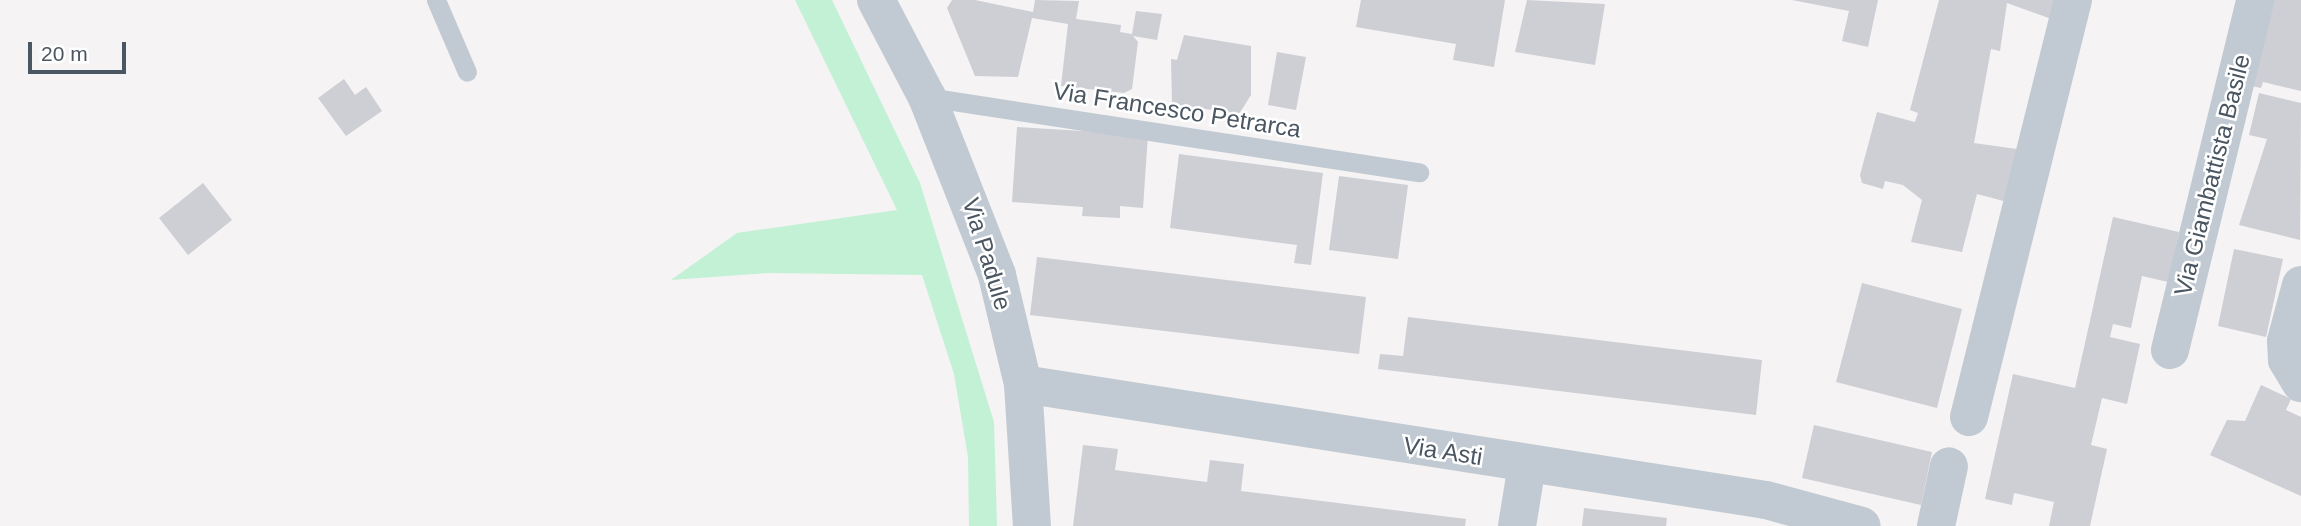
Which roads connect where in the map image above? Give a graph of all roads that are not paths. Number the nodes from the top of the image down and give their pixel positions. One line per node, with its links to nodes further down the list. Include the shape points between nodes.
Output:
1 (436, 0): 5 (lane)
2 (876, 0): 6 (street, Via Padule)
3 (2073, 0): 12 (street)
4 (2255, 0): 9 (street, Via Giambattista Basile)
5 (467, 72)
6 (927, 97): 7 (lane, Via Francesco Petrarca); 11 (street, Via Padule, via 997,275)
7 (1419, 172)
8 (2301, 285): 10 (street, via 2286,341 2287,360)
9 (2170, 350)
10 (2301, 383)
11 (1023, 384): 13 (street, Via Asti); 16 (street, Via Padule)
12 (1969, 416)
13 (1527, 465): 15 (street, Via Asti); 17 (street)
14 (1949, 466): 19 (street)
15 (1774, 514): 18 (street, Via Asti)
16 (1032, 526)
17 (1517, 526)
18 (1862, 526)
19 (1936, 526)

